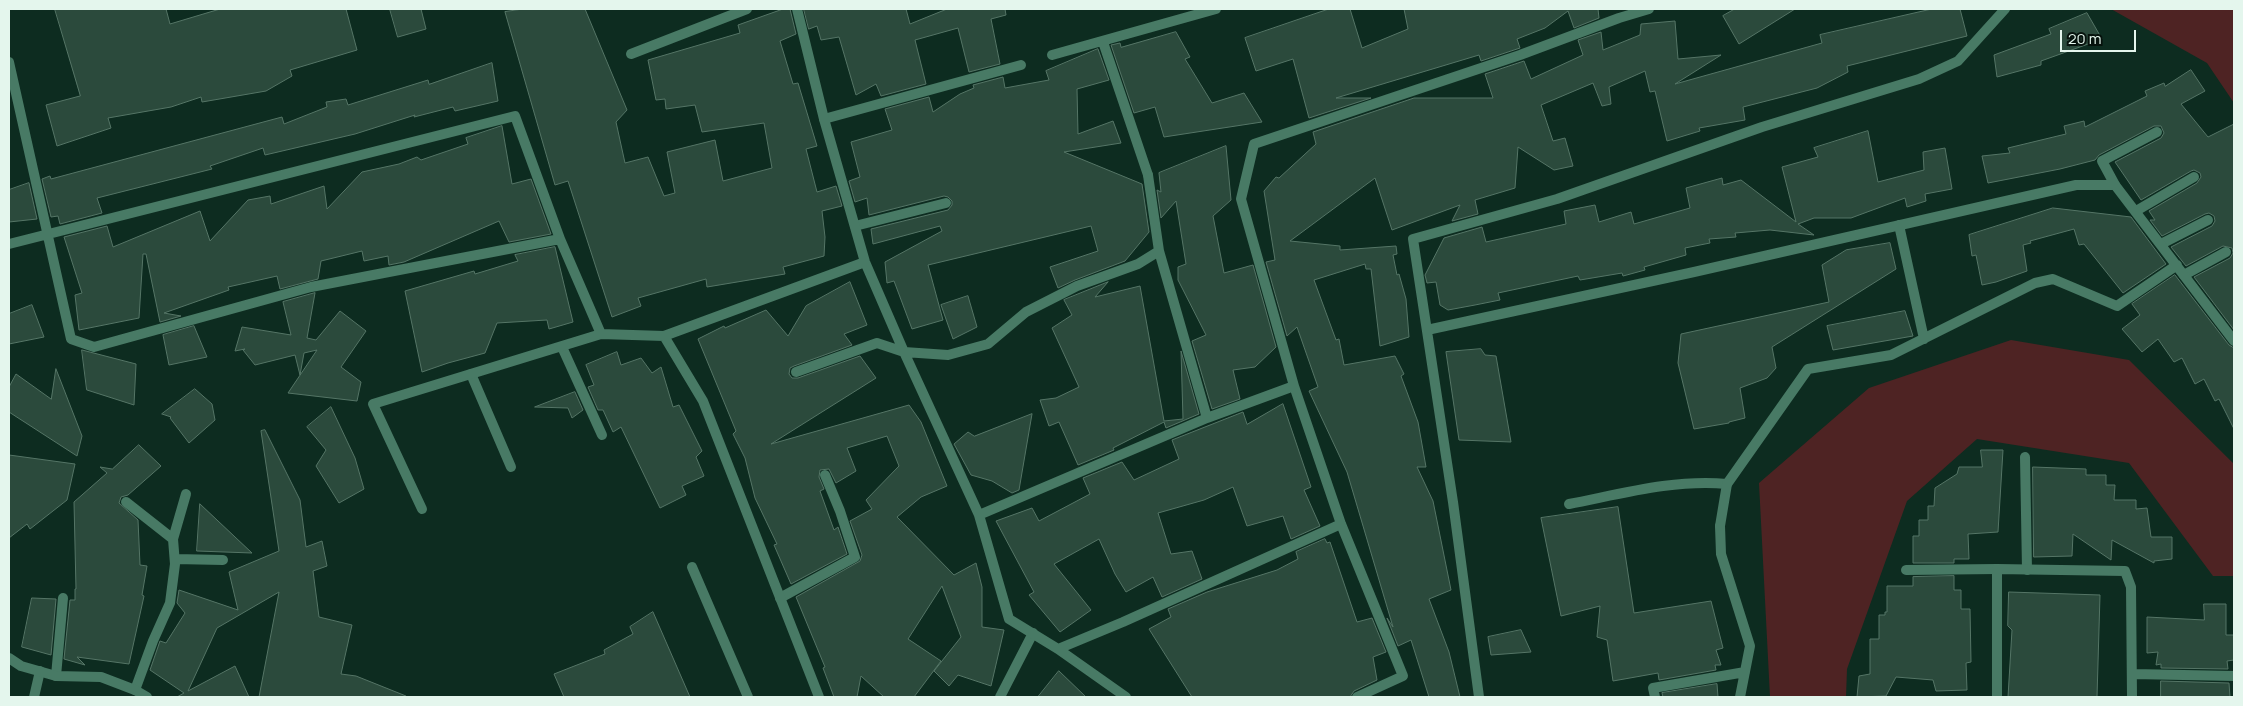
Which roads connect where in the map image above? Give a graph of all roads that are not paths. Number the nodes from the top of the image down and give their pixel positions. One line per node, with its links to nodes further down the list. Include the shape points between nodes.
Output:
1 (747, 9): 8 (street)
2 (797, 9): 12 (street)
3 (1216, 9): 7 (street)
4 (1649, 9): 6 (street)
5 (2005, 9): 30 (street, via 1958,61 1919,78 1557,198 1413,239)
6 (1618, 13): 39 (street, via 1520,55 1254,144 1241,198)
7 (1103, 42): 9 (street); 25 (street, via 1148,175)
8 (631, 54)
9 (1052, 55)
10 (9, 62): 21 (street)
11 (1021, 65): 12 (street)
12 (824, 120): 20 (street)
13 (2157, 132): 15 (street, via 2102,161)
14 (2194, 177): 17 (street)
15 (2115, 185): 17 (street); 19 (street, via 2076,185)
16 (946, 203): 20 (street)
17 (2136, 211): 24 (street)
18 (2208, 220): 24 (street)
19 (1899, 225): 30 (street); 33 (street)
20 (855, 226): 27 (street)
21 (47, 233): 22 (street, via 71,339 94,347 311,287); 22 (street, via 515,116); 23 (street)
22 (560, 239): 31 (street)
23 (9, 244)
24 (2161, 244): 28 (street)
25 (1160, 251): 36 (street, via 1138,264 1078,286 1026,312 988,344 948,355); 40 (street)
26 (2226, 252): 29 (street)
27 (865, 262): 32 (street); 36 (street)
28 (2178, 266): 29 (street); 33 (street, via 2117,306 2053,279 2035,283)
29 (2184, 275): 34 (street)
30 (1426, 330): 77 (street)
31 (601, 334): 32 (street); 35 (street)
32 (664, 336): 60 (street, via 703,401)
33 (1924, 339): 45 (street, via 1891,355 1808,370)
34 (2234, 341)
35 (562, 347): 38 (street); 41 (street)
36 (904, 352): 37 (street, via 877,343); 50 (street)
37 (796, 372)
38 (471, 374): 43 (street); 49 (street, via 373,404)
39 (1294, 386): 40 (street); 51 (street)
40 (1207, 418): 50 (street)
41 (602, 435)
42 (2025, 456): 58 (street)
43 (511, 467)
44 (825, 475): 60 (street, via 855,557)
45 (1727, 484): 48 (street, via 1702,482); 65 (street, via 1720,526 1721,554 1750,646)
46 (186, 494): 52 (street)
47 (126, 502): 52 (street)
48 (1569, 504)
49 (422, 509)
50 (979, 516): 61 (street, via 1010,619)
51 (1341, 524): 62 (street); 76 (street, via 1403,676)
52 (173, 539): 53 (street)
53 (175, 559): 54 (street); 69 (street, via 170,603)
54 (223, 560)
55 (692, 568): 72 (street)
56 (1997, 569): 57 (street); 58 (street); 80 (street)
57 (1906, 570)
58 (2027, 570): 66 (street, via 2125,571 2131,586)
59 (63, 598): 67 (street)
60 (780, 598): 73 (street)
61 (1033, 633): 62 (street); 74 (street)
62 (1058, 649): 75 (street)
63 (9, 658): 64 (street, via 21,666)
64 (40, 671): 67 (street); 70 (street)
65 (1745, 672): 78 (street, via 1654,688); 79 (street)
66 (2133, 674): 68 (street); 81 (street)
67 (56, 676): 69 (street, via 101,677)
68 (2234, 676)
69 (135, 690): 71 (street)
70 (34, 697)
71 (147, 697)
72 (748, 697)
73 (819, 697)
74 (1000, 697)
75 (1126, 697)
76 (1357, 697)
77 (1479, 697)
78 (1655, 697)
79 (1740, 697)
80 (1997, 697)
81 (2132, 697)

